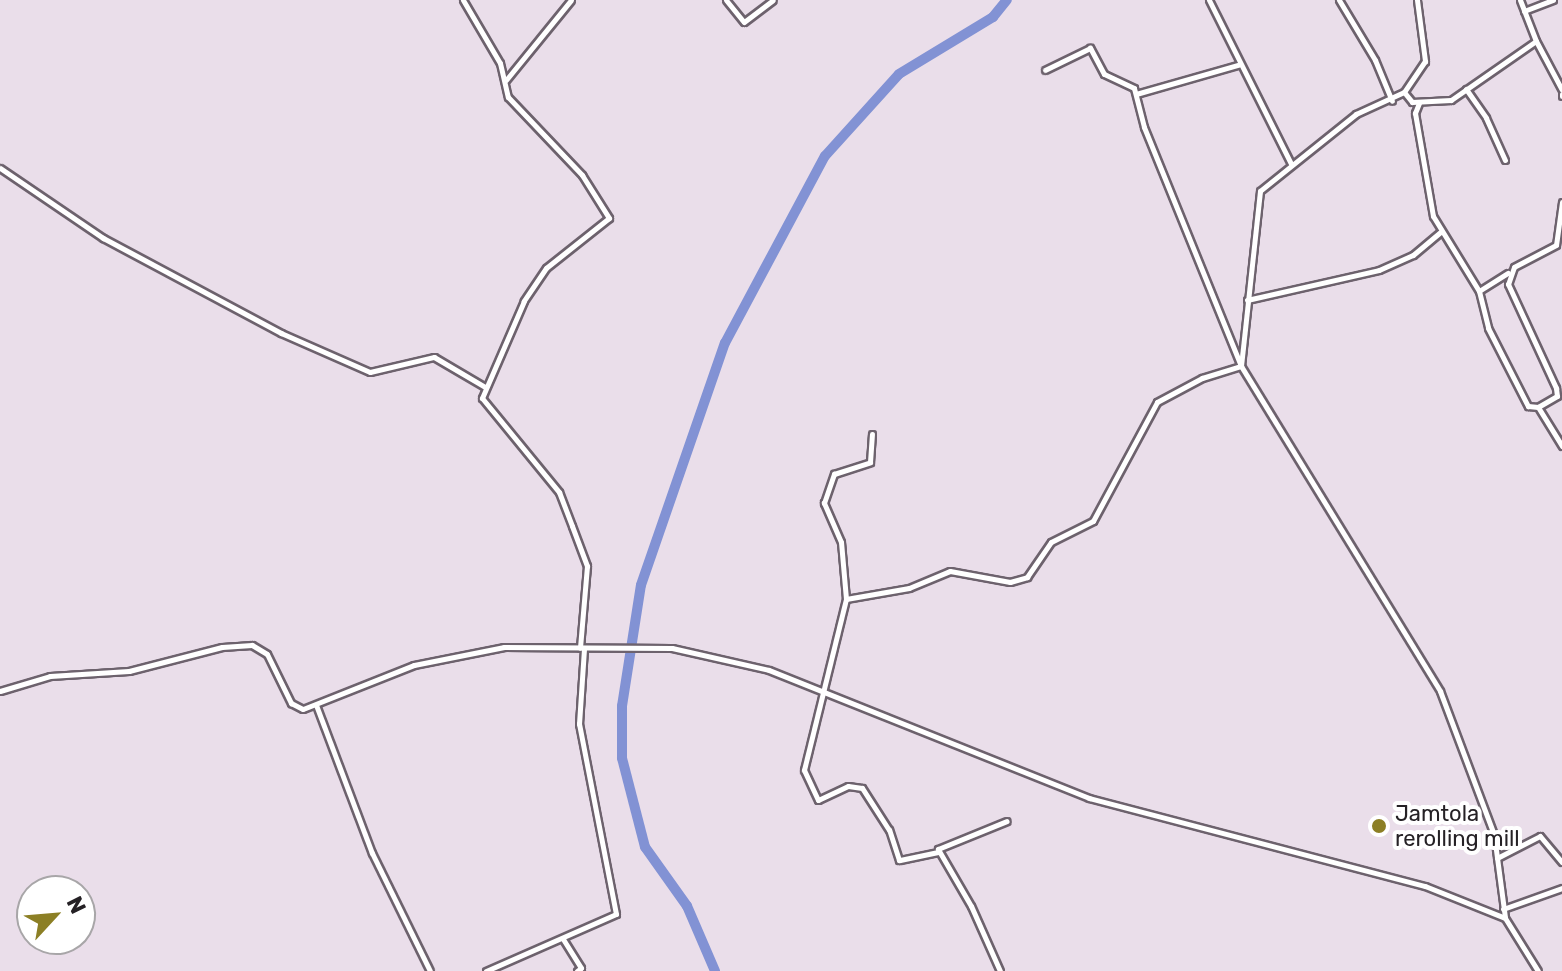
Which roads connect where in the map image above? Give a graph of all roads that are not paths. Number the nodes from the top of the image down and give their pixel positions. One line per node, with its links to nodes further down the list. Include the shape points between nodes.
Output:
1 (463, 0): 14 (street)
2 (571, 0): 14 (street)
3 (726, 0): 4 (street, via 744,22)
4 (773, 0)
5 (1209, 0): 12 (street)
6 (1339, 0): 19 (street)
7 (1417, 0): 16 (street, via 1425,61)
8 (1520, 0): 10 (street)
9 (1553, 0): 10 (street)
10 (1524, 11): 11 (street)
11 (1536, 41): 15 (street); 17 (street)
12 (1238, 65): 18 (street); 22 (street)
13 (1045, 70): 18 (street, via 1090,48 1104,74)
14 (505, 81): 30 (street, via 508,97 582,175 609,218 546,268 524,301)
15 (1466, 89): 20 (street, via 1451,100); 21 (street)
16 (1404, 92): 19 (street); 20 (street)
17 (1562, 93)
18 (1136, 94): 29 (street, via 1144,127)
19 (1392, 101): 22 (street, via 1356,114)
20 (1419, 103): 25 (street, via 1415,113)
21 (1505, 160)
22 (1291, 164): 28 (street, via 1260,191)
23 (0, 168): 30 (street, via 103,238 281,333 370,372 434,357)
24 (1562, 202): 26 (street, via 1556,245)
25 (1440, 232): 27 (street); 28 (street, via 1413,255 1379,270)
26 (1512, 270): 27 (street); 31 (street, via 1509,292 1556,388 1553,400)
27 (1479, 291): 31 (street, via 1504,363 1528,406)
28 (1247, 300): 29 (street)
29 (1241, 366): 34 (street, via 1202,378 1157,402 1093,521 1051,542 1027,577 1010,582 950,571 909,588); 41 (street, via 1362,569 1430,669 1469,759)
30 (485, 387): 35 (street, via 482,398 559,492 587,566)
31 (1538, 407): 33 (street)
32 (872, 434): 34 (street, via 870,462 834,474 824,503 841,542)
33 (1562, 446)
34 (846, 599): 37 (street)
35 (582, 648): 37 (street, via 672,648 769,670); 38 (street, via 504,647 455,656 414,665); 46 (street, via 579,724 616,914)
36 (0, 691): 38 (street, via 61,674 129,671 222,647 252,645 267,654 296,708)
37 (825, 693): 40 (street, via 802,764 815,797 821,800 848,786 862,788 889,830 899,860); 45 (street, via 1089,798 1425,886)
38 (316, 705): 47 (street, via 372,853)
39 (1007, 821): 40 (street)
40 (938, 852): 50 (street, via 971,906)
41 (1497, 858): 42 (street, via 1540,836); 44 (street)
42 (1562, 862)
43 (1562, 888): 44 (street)
44 (1503, 909): 45 (street)
45 (1505, 918): 51 (street)
46 (563, 939): 48 (street); 49 (street, via 581,968)
47 (430, 971)
48 (486, 971)
49 (577, 971)
50 (1000, 971)
51 (1538, 971)

